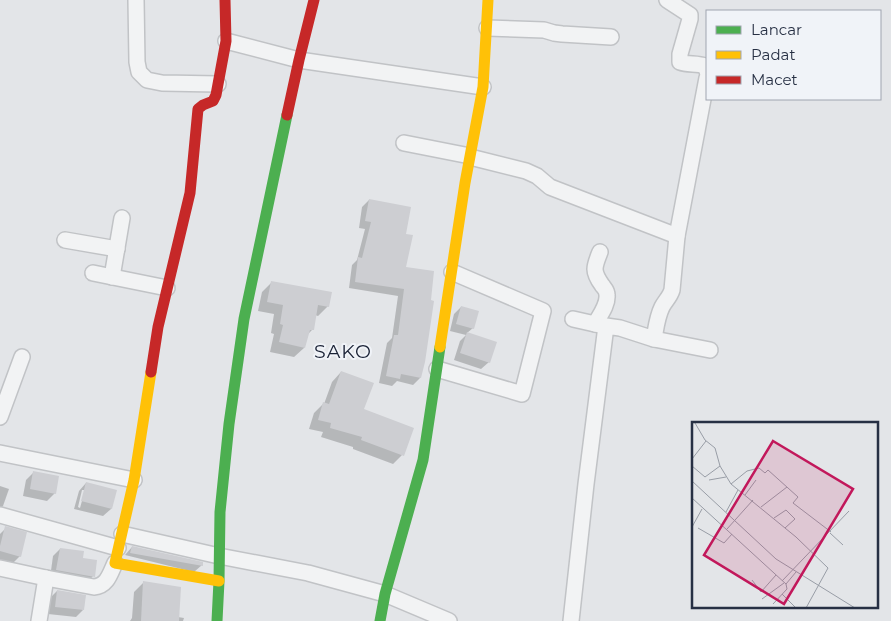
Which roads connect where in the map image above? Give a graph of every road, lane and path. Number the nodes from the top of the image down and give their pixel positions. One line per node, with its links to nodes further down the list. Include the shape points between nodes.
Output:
1 (136, 0): 12 (street, via 137,62 147,80)
2 (225, 0): 8 (street)
3 (314, 0): 9 (street)
4 (488, 0): 6 (street)
5 (667, 0): 10 (street, via 690,15 680,62 700,64)
6 (487, 28): 7 (street); 13 (street)
7 (612, 37)
8 (226, 41): 9 (street); 12 (street)
9 (299, 60): 13 (street); 36 (street, via 244,319 229,424)
10 (706, 68)
11 (706, 83): 17 (street)
12 (218, 84): 24 (street, via 216,99 198,109 190,193)
13 (483, 87): 15 (street)
14 (404, 142): 15 (street)
15 (470, 156): 17 (street, via 532,174 550,187); 21 (street)
16 (122, 218): 19 (street)
17 (676, 236): 27 (street, via 671,295 659,315)
18 (65, 240): 19 (street)
19 (117, 249): 23 (street)
20 (600, 252): 26 (street, via 595,271 607,291 607,299)
21 (452, 272): 30 (street); 30 (street, via 543,311 522,394)
22 (93, 273): 23 (street)
23 (112, 277): 24 (street)
24 (167, 288): 33 (street)
25 (573, 319): 26 (street)
26 (600, 325): 27 (street); 46 (street)
27 (654, 339): 28 (street)
28 (710, 350)
29 (22, 357): 31 (street)
30 (437, 369): 41 (street, via 422,460)
31 (0, 417)
32 (0, 453): 33 (street)
33 (134, 480): 35 (street)
34 (0, 515): 35 (street)
35 (120, 541): 36 (street); 37 (street)
36 (219, 556): 40 (street); 41 (street, via 308,573)
37 (115, 563): 39 (street, via 106,582 99,586); 40 (street)
38 (0, 568): 39 (street)
39 (46, 578): 42 (street)
40 (219, 581): 43 (street)
41 (385, 594): 44 (street); 45 (street)
42 (39, 621)
43 (217, 621)
44 (380, 621)
45 (449, 621)
46 (571, 621)

